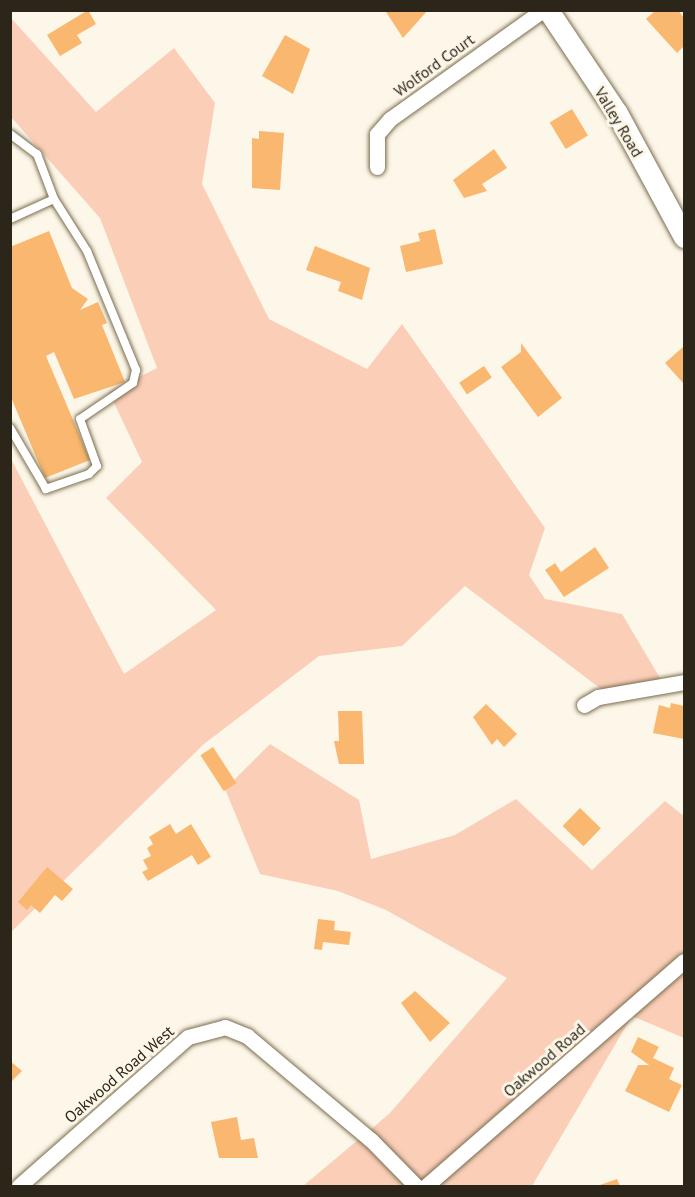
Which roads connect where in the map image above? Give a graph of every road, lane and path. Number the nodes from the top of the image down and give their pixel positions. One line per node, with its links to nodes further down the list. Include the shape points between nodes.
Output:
1 (545, 10): 3 (street, Wolford Court, via 390,119 377,134); 6 (main road, Valley Road, via 617,113)
2 (10, 134): 4 (lane, via 37,154)
3 (377, 167)
4 (54, 199): 5 (lane); 7 (lane, via 87,251 136,370 133,383 80,419 97,466 89,474 46,489)
5 (10, 219)
6 (684, 237)
7 (10, 428)
8 (684, 682): 9 (street, via 598,697)
9 (584, 705)
10 (684, 961): 13 (street, Oakwood Road)
11 (20, 1186): 12 (street, Oakwood Road West, via 188,1037 225,1028 247,1036 371,1140)
12 (416, 1186)
13 (426, 1186)

